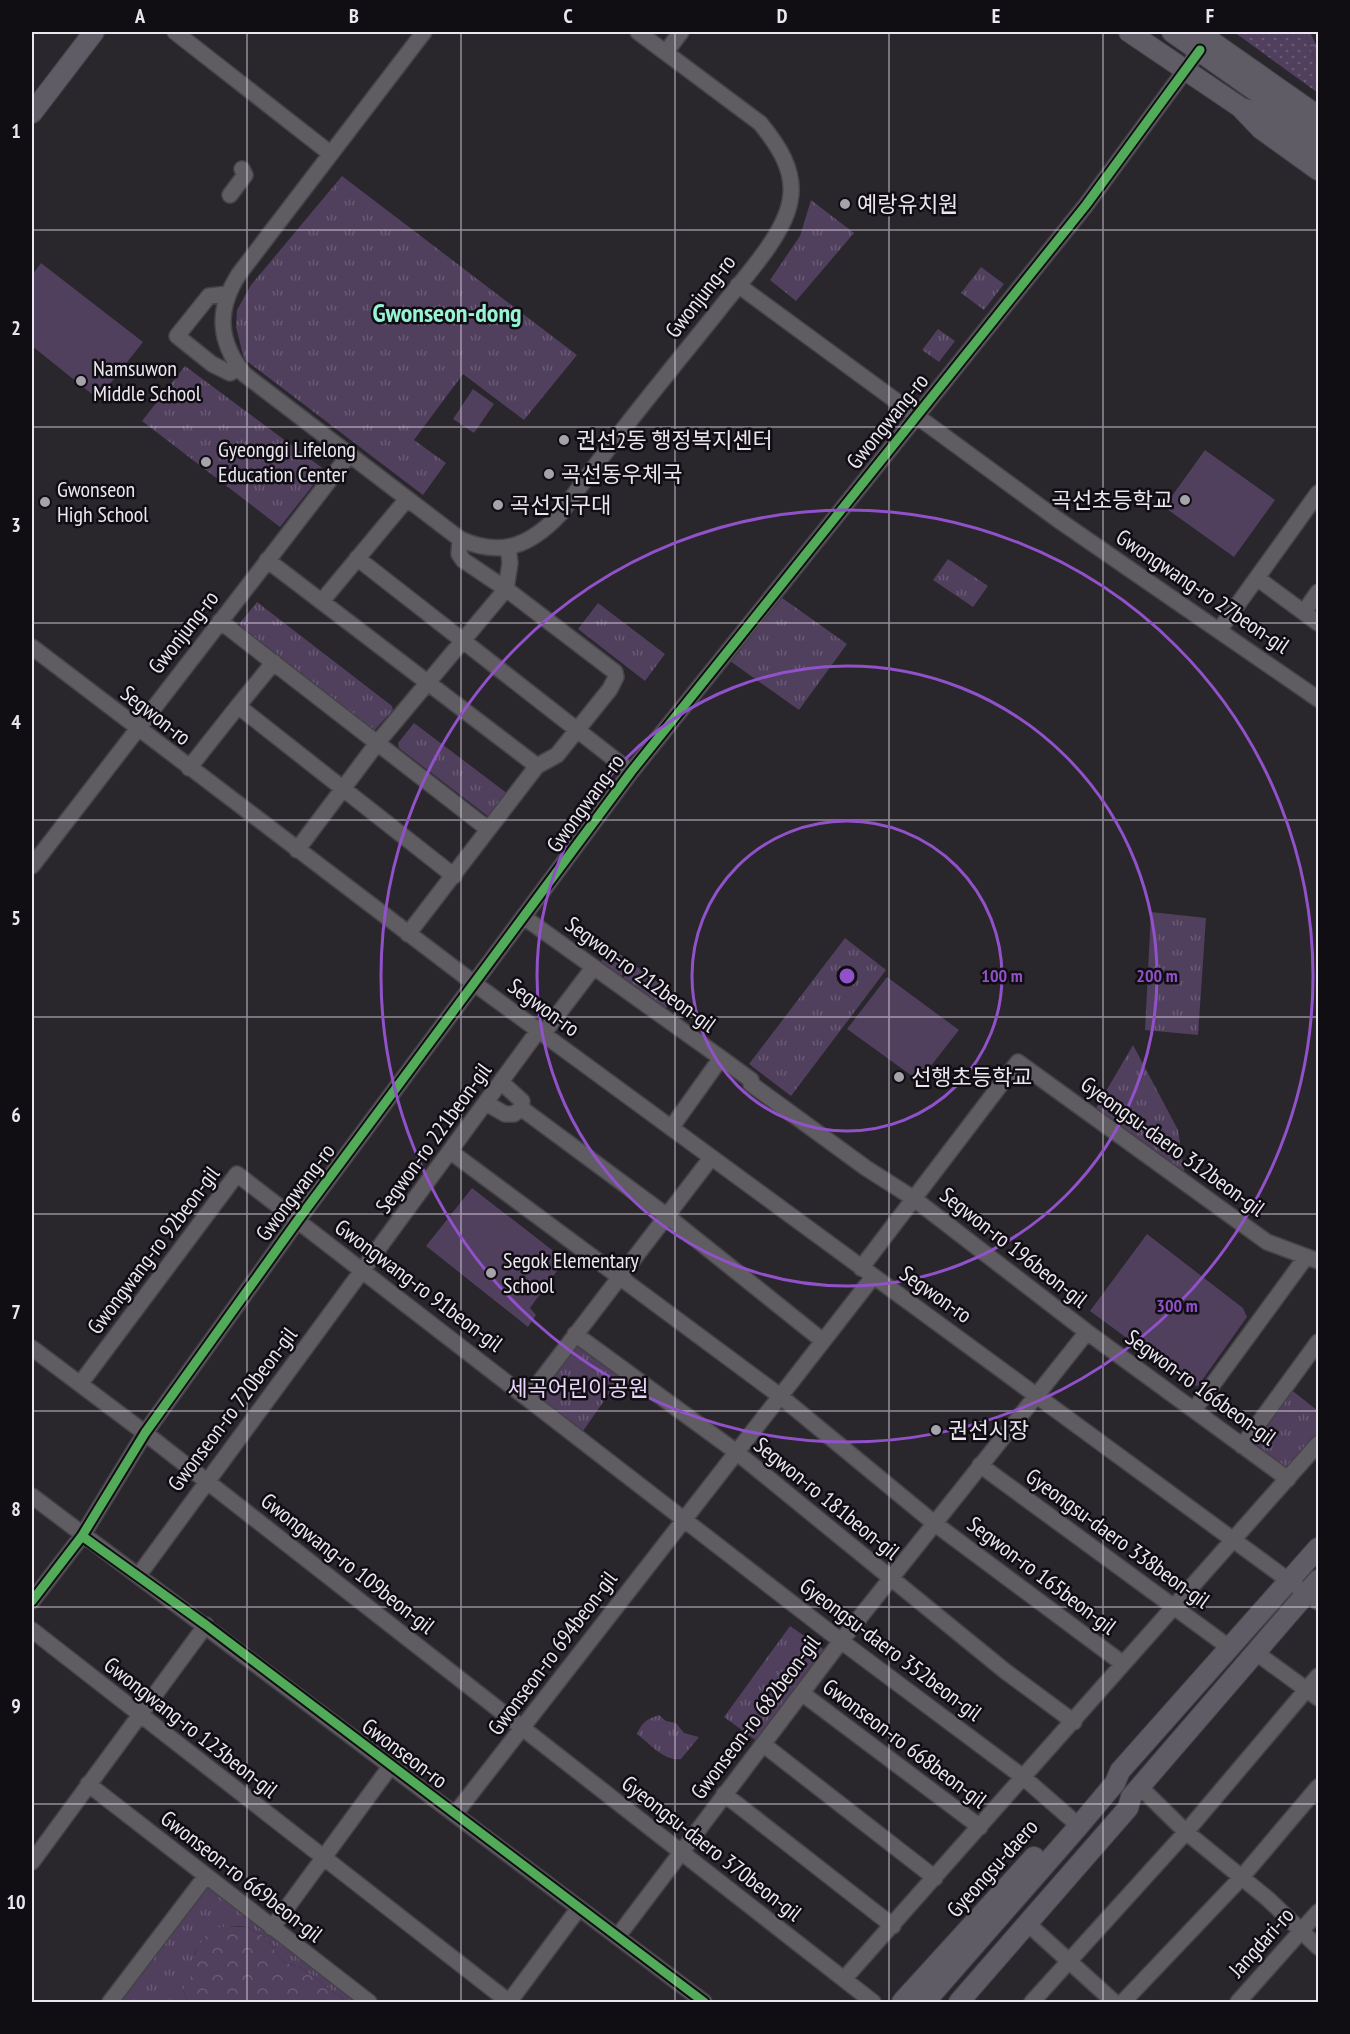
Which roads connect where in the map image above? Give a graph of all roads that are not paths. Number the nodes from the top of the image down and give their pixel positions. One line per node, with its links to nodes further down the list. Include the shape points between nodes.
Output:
1 (94, 32): 12 (main road)
2 (175, 32): 16 (street)
3 (424, 32): 16 (street, Gwonjung-ro)
4 (638, 32): 9 (street, Gwonjung-ro)
5 (681, 32): 9 (street)
6 (1129, 32): 10 (main road)
7 (1172, 32): 8 (main road)
8 (1199, 41): 10 (street, Gwongwang-ro); 13 (main road); 14 (main road)
9 (666, 52): 20 (street, Gwonjung-ro, via 760,123 788,166 791,199 787,215)
10 (1186, 71): 11 (main road); 23 (street, Gwongwang-ro, via 1086,205)
11 (1240, 107): 15 (main road, via 1270,118); 18 (main road, via 1261,129)
12 (32, 113)
13 (1318, 116)
14 (1318, 135)
15 (1318, 153)
16 (331, 154): 21 (street, Gwonjung-ro)
17 (242, 169): 19 (street, via 245,175)
18 (1318, 170)
19 (230, 195)
20 (738, 285): 23 (street, Gwongwang-ro 27beon-gil); 28 (street, Gwonjung-ro, via 561,513 543,532)
21 (227, 294): 22 (street, Gwonjung-ro, via 224,332); 22 (street, via 209,297 177,336 212,364 230,373)
22 (239, 368): 24 (street, Gwonjung-ro)
23 (915, 416): 38 (street, Gwongwang-ro 27beon-gil, via 1054,517); 50 (street, Gwongwang-ro)
24 (349, 455): 26 (street, Gwonjung-ro); 30 (street, Gwonjung-ro)
25 (1318, 493): 31 (street)
26 (407, 500): 27 (street, Gwonjung-ro); 29 (street)
27 (460, 539): 28 (street, Gwonjung-ro, via 486,548); 32 (street, via 459,555 463,560)
28 (508, 547): 32 (street)
29 (357, 558): 34 (street); 39 (street)
30 (267, 560): 34 (street); 36 (street, Gwonjung-ro)
31 (1257, 578): 35 (street); 38 (street)
32 (506, 589): 39 (street); 46 (street, via 615,672 610,689)
33 (1318, 592): 35 (street)
34 (322, 601): 42 (street)
35 (1304, 612): 37 (street)
36 (220, 621): 41 (street); 45 (street, Gwonjung-ro)
37 (1318, 623)
38 (1220, 629): 43 (street, Gwongwang-ro 27beon-gil)
39 (465, 641): 42 (street); 46 (street)
40 (32, 647): 45 (street, Segwon-ro)
41 (274, 662): 44 (street); 47 (street)
42 (428, 685): 47 (street); 48 (street)
43 (1318, 699)
44 (238, 706): 49 (street); 51 (street)
45 (137, 729): 49 (street, Segwon-ro); 54 (street, Gwonjung-ro)
46 (578, 729): 48 (street, via 557,755); 50 (street)
47 (378, 742): 51 (street); 52 (street)
48 (537, 766): 52 (street)
49 (189, 768): 53 (street, Segwon-ro)
50 (632, 771): 56 (street, Gwongwang-ro)
51 (343, 789): 53 (street); 55 (street)
52 (488, 829): 55 (street)
53 (297, 850): 57 (street, Segwon-ro)
54 (32, 866)
55 (454, 876): 57 (street)
56 (525, 918): 58 (street, Segwon-ro 212beon-gil); 59 (street, Gwongwang-ro)
57 (408, 934): 59 (street, Segwon-ro)
58 (593, 968): 60 (street, Segwon-ro 221beon-gil); 61 (street, Segwon-ro 212beon-gil)
59 (475, 984): 60 (street, Segwon-ro); 71 (street, Gwongwang-ro)
60 (540, 1033): 63 (street, Segwon-ro 221beon-gil); 66 (street, Segwon-ro)
61 (721, 1059): 66 (street, Segwon-ro 212beon-gil); 69 (street, via 866,1168)
62 (1018, 1062): 69 (street, Segwon-ro 196beon-gil); 72 (street, Gyeongsu-daero 312beon-gil, via 1267,1242)
63 (501, 1082): 64 (street, Segwon-ro 221beon-gil); 65 (street, via 522,1101)
64 (486, 1103): 65 (street, via 505,1114 514,1114); 67 (street, Segwon-ro 221beon-gil)
65 (521, 1108): 70 (street)
66 (671, 1128): 68 (street, Segwon-ro)
67 (451, 1152): 73 (street, Segwon-ro 221beon-gil); 75 (street)
68 (711, 1158): 70 (street); 74 (street, Segwon-ro)
69 (913, 1198): 74 (street, Segwon-ro 196beon-gil); 76 (street, Segwon-ro 196beon-gil)
70 (667, 1216): 75 (street); 78 (street)
71 (298, 1220): 73 (street, Gwongwang-ro 91beon-gil); 81 (street, Gwongwang-ro 92beon-gil, via 237,1174); 86 (street, Gwongwang-ro)
72 (1312, 1259): 85 (street, Gyeongsu-daero 312beon-gil)
73 (364, 1271): 84 (street, Gwongwang-ro 91beon-gil); 92 (street, Gwonseon-ro 720beon-gil)
74 (867, 1272): 78 (street, Segwon-ro 196beon-gil); 82 (street, Segwon-ro)
75 (618, 1277): 77 (street); 83 (street)
76 (1087, 1332): 82 (street); 85 (street, Segwon-ro 166beon-gil)
77 (575, 1334): 84 (street); 89 (street, Segwon-ro 181beon-gil)
78 (823, 1341): 83 (street, Segwon-ro 196beon-gil)
79 (1318, 1342): 88 (street)
80 (32, 1348): 81 (street, Gwongwang-ro 109beon-gil)
81 (80, 1384): 86 (street, Gwongwang-ro 109beon-gil)
82 (1038, 1394): 90 (street, Segwon-ro 181beon-gil); 97 (street, Segwon-ro)
83 (780, 1396): 89 (street, Gwonseon-ro 694beon-gil); 95 (street)
84 (528, 1397): 94 (street, Gwongwang-ro 91beon-gil)
85 (1194, 1410): 88 (street, Segwon-ro 166beon-gil)
86 (145, 1433): 92 (street, Gwongwang-ro 109beon-gil); 96 (street, Gwongwang-ro)
87 (1318, 1444): 91 (street)
88 (1242, 1446): 91 (street, Segwon-ro 166beon-gil)
89 (735, 1451): 94 (street, Gwonseon-ro 694beon-gil); 100 (street, Segwon-ro 181beon-gil)
90 (980, 1465): 95 (street, Segwon-ro 181beon-gil); 104 (street, Gyeongsu-daero 338beon-gil)
91 (1288, 1479): 97 (street)
92 (206, 1481): 99 (street, Gwonseon-ro 720beon-gil); 116 (street, Gwongwang-ro 109beon-gil)
93 (32, 1496): 96 (street, Gwonseon-ro)
94 (684, 1518): 107 (street, Gyeongsu-daero 352beon-gil); 116 (street, Gwonseon-ro 694beon-gil)
95 (934, 1523): 100 (street, Segwon-ro 181beon-gil); 110 (street, Segwon-ro 165beon-gil)
96 (81, 1536): 99 (street, Gwonseon-ro); 103 (street, Gwongwang-ro)
97 (1233, 1539): 101 (street, Segwon-ro); 104 (street, Segwon-ro 165beon-gil)
98 (1318, 1548): 101 (main road, Gyeongsu-daero)
99 (138, 1576): 105 (street, Gwonseon-ro)
100 (892, 1580): 107 (street, Segwon-ro 181beon-gil); 115 (street)
101 (1289, 1580): 102 (street, Segwon-ro); 108 (main road, Gyeongsu-daero)
102 (1314, 1592): 109 (main road)
103 (32, 1601)
104 (1173, 1606): 108 (street, Gyeongsu-daero 338beon-gil); 110 (street, Segwon-ro 165beon-gil)
105 (206, 1625): 114 (street); 118 (street, Gwonseon-ro)
106 (32, 1630): 114 (street, Gwongwang-ro 123beon-gil)
107 (841, 1641): 112 (street, Gwonseon-ro 682beon-gil); 120 (street, Gyeongsu-daero 352beon-gil)
108 (1230, 1648): 119 (main road, Gyeongsu-daero)
109 (1256, 1652): 113 (street); 123 (main road)
110 (1122, 1663): 115 (street, Segwon-ro 165beon-gil)
111 (1318, 1676): 113 (street)
112 (803, 1694): 117 (street, Gwonseon-ro 682beon-gil); 127 (street, Gwonseon-ro 668beon-gil)
113 (1312, 1694): 128 (street)
114 (139, 1713): 121 (street); 130 (street, Gwongwang-ro 123beon-gil)
115 (1074, 1722): 120 (street, Segwon-ro 165beon-gil)
116 (524, 1729): 125 (street, Gwonseon-ro 694beon-gil); 129 (street, Gyeongsu-daero 370beon-gil)
117 (765, 1744): 124 (street, Gwonseon-ro 682beon-gil); 133 (street)
118 (390, 1767): 125 (street, Gwonseon-ro); 130 (street)
119 (1120, 1771): 126 (main road, Gyeongsu-daero, via 1108,1776); 151 (main road, Gyeongsu-daero, via 1108,1792)
120 (1023, 1777): 126 (street, Gyeongsu-daero 352beon-gil); 127 (street, Gwonseon-ro 668beon-gil)
121 (88, 1784): 131 (street); 132 (street, Gwonseon-ro 669beon-gil)
122 (1318, 1787): 134 (street)
123 (1135, 1792): 128 (street); 137 (main road, via 1128,1808); 152 (main road, via 1120,1801 1098,1824)
124 (724, 1794): 129 (street, Gwonseon-ro 682beon-gil); 138 (street)
125 (455, 1814): 135 (street, Gwonseon-ro)
126 (1070, 1818): 150 (main road, Gyeongsu-daero)
127 (980, 1827): 133 (street, Gwonseon-ro 668beon-gil)
128 (1186, 1832): 134 (street); 143 (street)
129 (681, 1852): 141 (street, Gwonseon-ro 682beon-gil); 144 (street, Gyeongsu-daero 370beon-gil)
130 (323, 1859): 139 (street); 147 (street, Gwongwang-ro 123beon-gil)
131 (32, 1862)
132 (206, 1876): 139 (street, Gwonseon-ro 669beon-gil); 145 (street)
133 (935, 1878): 138 (street, Gwonseon-ro 668beon-gil)
134 (1240, 1878): 140 (street); 156 (street)
135 (579, 1908): 141 (street, Gwonseon-ro); 147 (street)
136 (1318, 1912): 140 (street, Jangdari-ro)
137 (1027, 1923): 143 (street); 153 (main road)
138 (893, 1926): 144 (street, Gwonseon-ro 668beon-gil)
139 (272, 1928): 146 (street, Gwonseon-ro 669beon-gil)
140 (1302, 1931): 142 (street); 157 (street, Jangdari-ro)
141 (618, 1936): 148 (street, Gwonseon-ro)
142 (1318, 1947)
143 (1068, 1961): 154 (street); 155 (street)
144 (843, 1979): 149 (street, Gyeongsu-daero 370beon-gil)
145 (111, 2002)
146 (369, 2002)
147 (509, 2002)
148 (704, 2002)
149 (873, 2002)
150 (902, 2002)
151 (925, 2002)
152 (941, 2002)
153 (959, 2002)
154 (1032, 2002)
155 (1114, 2002)
156 (1123, 2002)
157 (1238, 2002)

